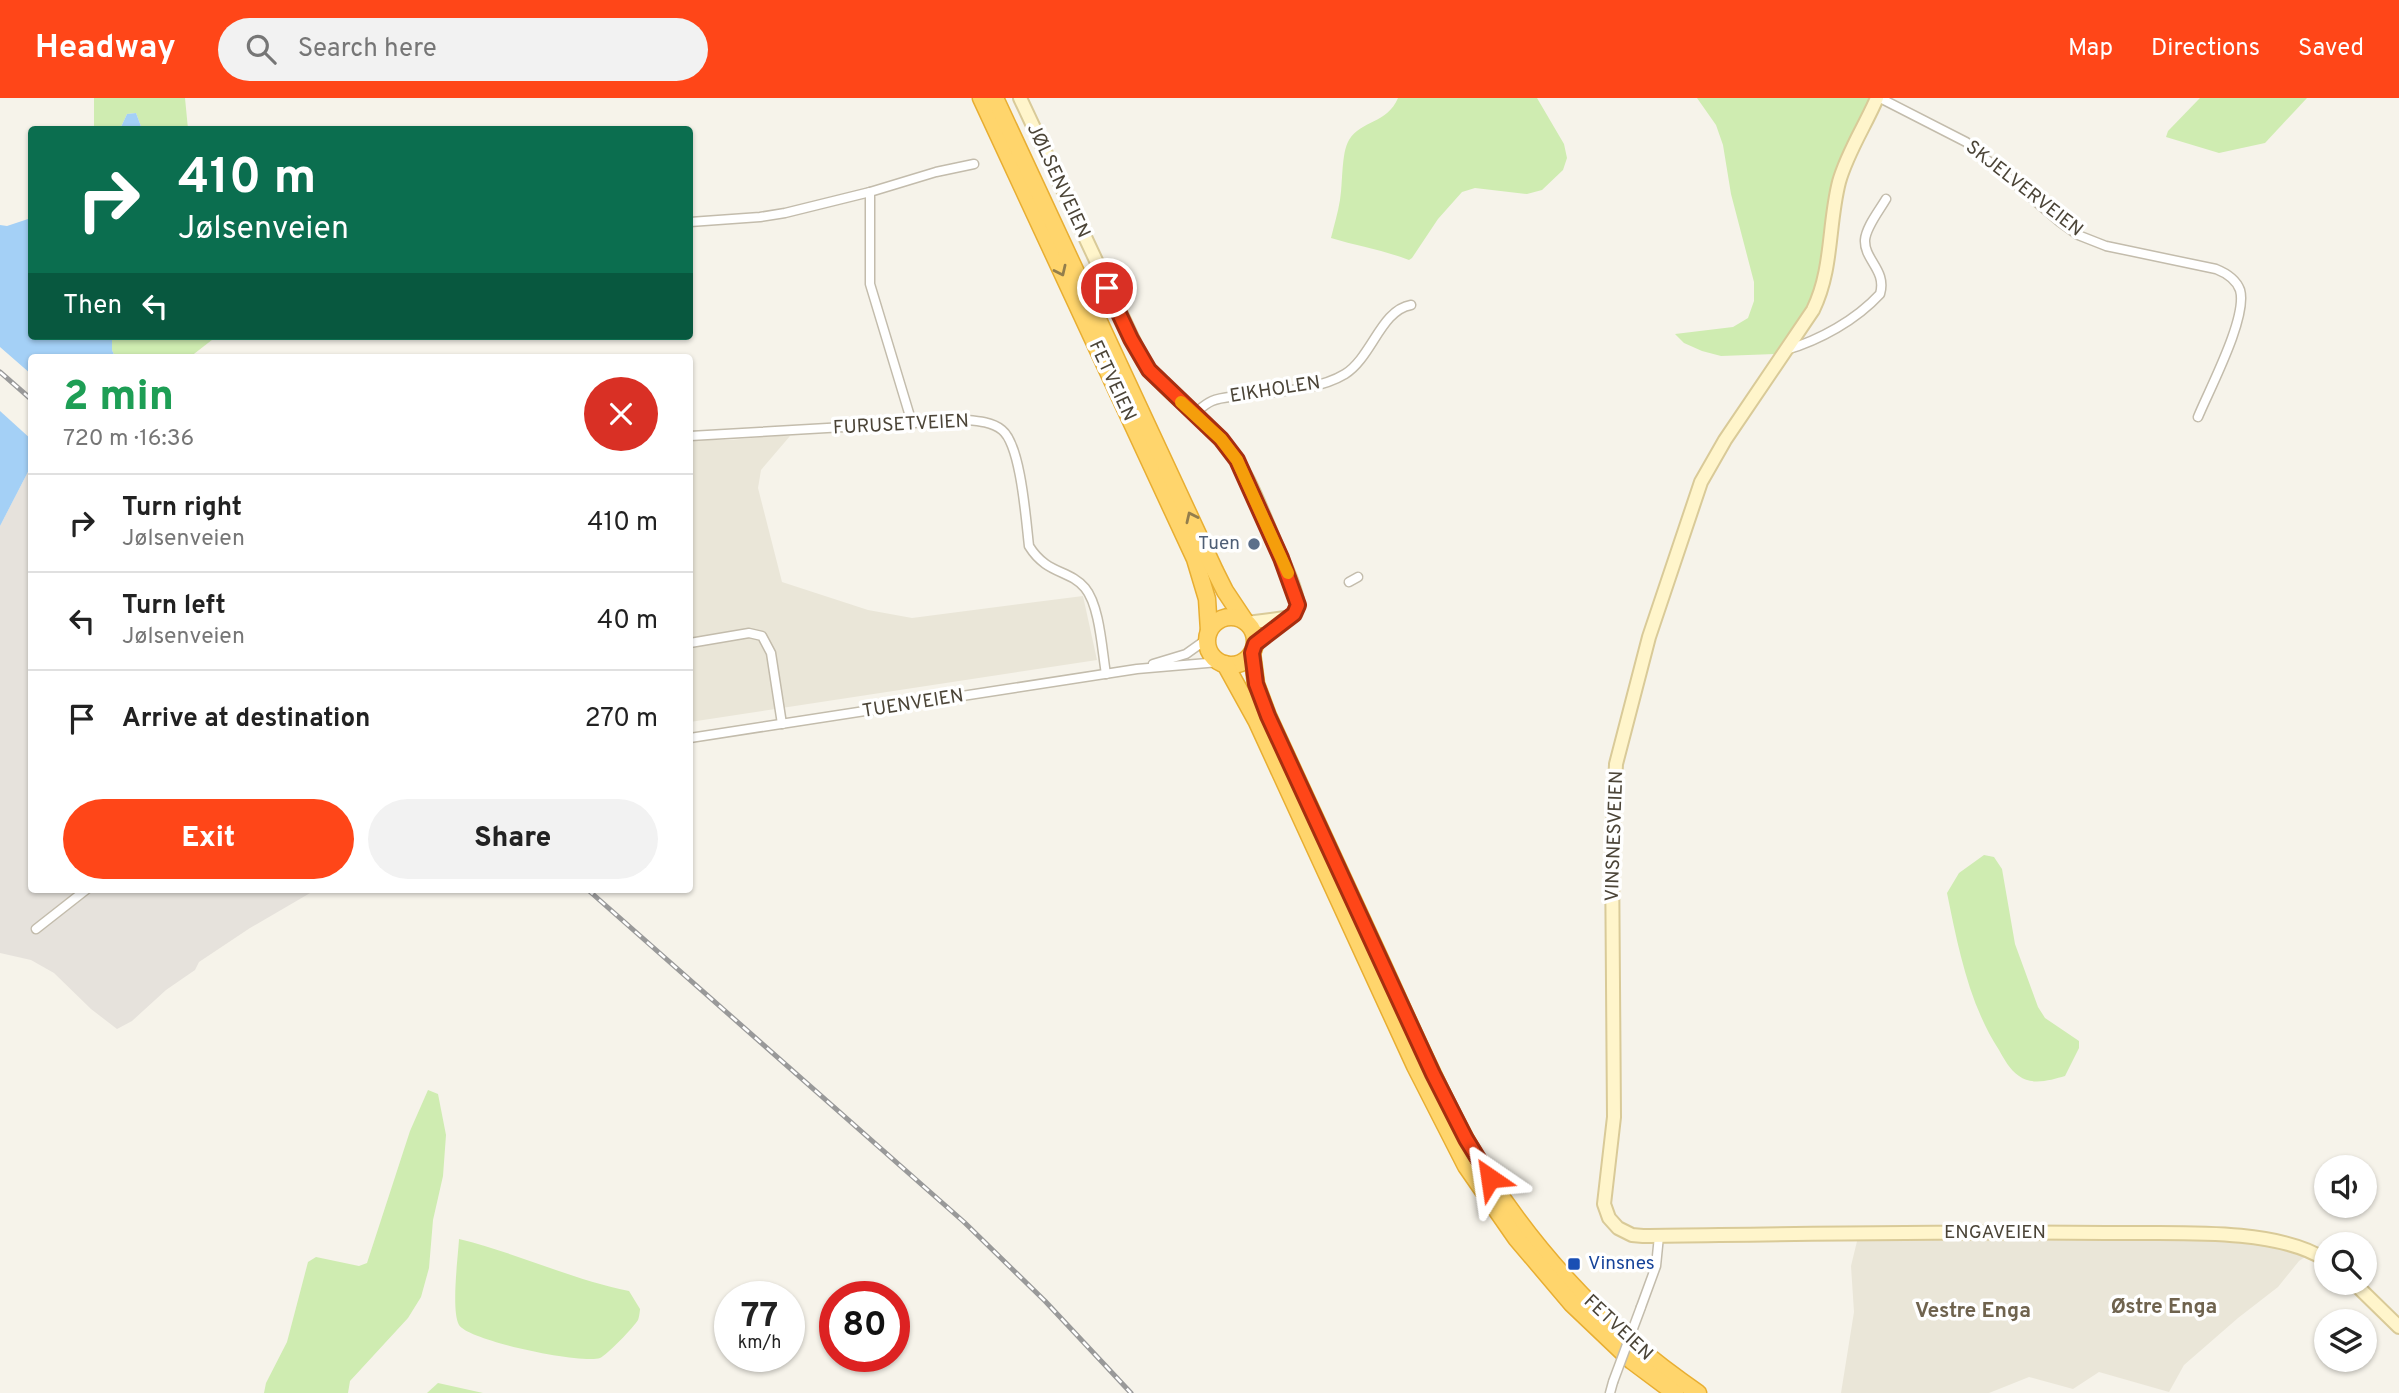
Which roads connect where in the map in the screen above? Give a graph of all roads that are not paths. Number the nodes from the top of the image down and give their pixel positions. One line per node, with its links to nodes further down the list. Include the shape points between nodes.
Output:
1 (981, 98): 19 (highway, FETVEIEN, one-way to 19, via 1195,559 1207,599)
2 (995, 98): 18 (highway, FETVEIEN, one-way to 2, via 1220,581)
3 (1020, 98): 11 (main road, JØLSENVEIEN, via 1138,353 1155,377)
4 (1879, 98): 10 (main road, VINSNESVEIEN, via 1842,174 1820,295); 12 (street, SKJELVERVEIEN, via 1966,142 2078,235 2106,246 2216,269 2235,281 2241,297 2238,315)
5 (974, 164): 6 (street)
6 (870, 191): 8 (street, via 785,213); 13 (street, via 870,284)
7 (1886, 199): 10 (street, via 1865,240 1881,279 1880,294 1849,320)
8 (693, 222)
9 (1411, 305): 11 (street, EIKHOLEN, via 1390,317 1364,357 1340,377 1216,400)
10 (1786, 351): 29 (main road, VINSNESVEIEN, via 1701,482 1649,638 1616,764 1612,850 1614,1117 1604,1205 1612,1223 1625,1232)
11 (1194, 414): 17 (main road, JØLSENVEIEN, via 1229,449 1249,483 1298,602 1297,611)
12 (2198, 417)
13 (912, 423): 14 (street, FURUSETVEIEN); 24 (street, FURUSETVEIEN, via 974,421 996,426 1006,434 1017,458 1029,546 1037,559 1086,588 1094,606)
14 (693, 436)
15 (1358, 577): 16 (street)
16 (1349, 582)
17 (1288, 618): 18 (main road); 21 (main road)
18 (1246, 622): 19 (highway, via 1225,618); 21 (highway, via 1254,633)
19 (1208, 635): 22 (highway, via 1210,653); 23 (street, TUENVEIEN, via 1186,654)
20 (693, 643): 25 (street, via 762,636 771,653)
21 (1253, 649): 22 (highway, via 1240,663); 35 (highway, FETVEIEN, via 1256,684 1268,716 1421,1049 1478,1159 1521,1223 1582,1295 1621,1335)
22 (1222, 663): 23 (street, TUENVEIEN); 34 (highway, FETVEIEN, via 1257,722 1415,1066 1466,1166 1516,1238 1572,1304 1632,1361)
23 (1136, 669): 24 (street, TUENVEIEN)
24 (1106, 674): 25 (street, TUENVEIEN)
25 (782, 724): 26 (street, TUENVEIEN)
26 (693, 738)
27 (82, 893): 28 (street)
28 (36, 929)
29 (1659, 1236): 30 (main road, ENGAVEIEN, via 2149,1233 2270,1240); 33 (street, bridge, via 1656,1266)
30 (2314, 1254)
31 (2366, 1295): 32 (main road)
32 (2399, 1327)
33 (1610, 1393)
34 (1675, 1393)
35 (1698, 1393)

